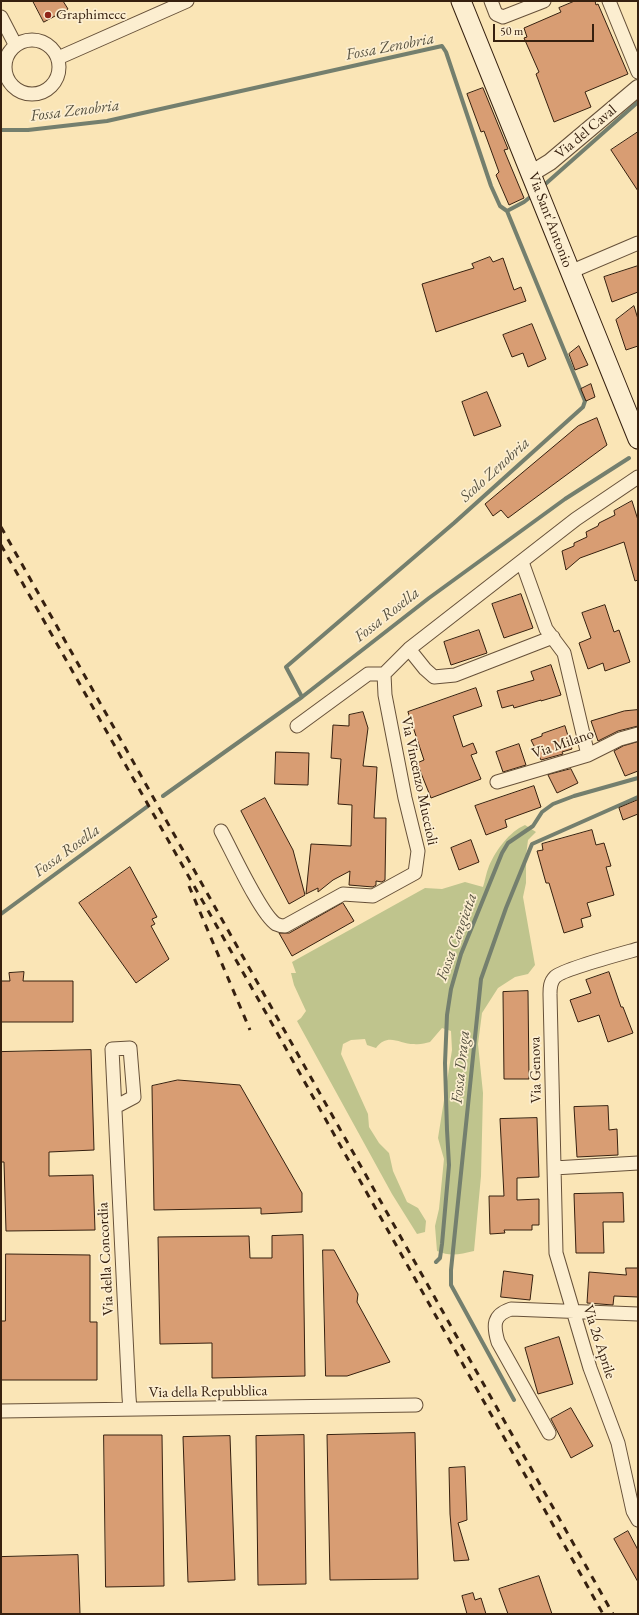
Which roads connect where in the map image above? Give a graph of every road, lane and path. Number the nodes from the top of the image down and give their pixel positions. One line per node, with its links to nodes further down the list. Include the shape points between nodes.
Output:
1 (187, 1): 8 (street)
2 (462, 1): 11 (main road, Via Sant'Antonio)
3 (491, 1): 4 (street, via 496,14 503,17)
4 (544, 1)
5 (609, 1): 9 (street)
6 (1, 16): 7 (street)
7 (15, 44): 8 (street, via 23,40 40,41 48,45); 8 (street, via 5,59 6,78 11,86 28,94 46,91 53,85 59,68)
8 (58, 58)
9 (638, 72)
10 (638, 88): 11 (street, Via del Caval, via 550,162)
11 (532, 173): 13 (main road, Via Sant'Antonio)
12 (638, 243): 13 (street)
13 (570, 272): 14 (main road, Via Sant'Antonio)
14 (638, 439)
15 (638, 477): 16 (street, via 576,519)
16 (522, 562): 17 (street, via 546,629); 18 (street)
17 (553, 637): 18 (street, via 446,677 434,677); 22 (street, via 564,653)
18 (409, 649): 19 (street)
19 (384, 674): 20 (street, via 368,674); 24 (street, Via Vincenzo Muccioli, via 386,703 418,851 415,873 373,896 343,894 285,926 270,919 261,906)
20 (297, 726)
21 (638, 734): 22 (street, Via Milano, via 620,739)
22 (588, 755): 23 (street, Via Milano)
23 (497, 782)
24 (221, 831)
25 (638, 949): 28 (street, Via Genova, via 566,971 550,983)
26 (115, 1107): 32 (street, Via della Concordia)
27 (638, 1163): 28 (street)
28 (554, 1168): 29 (street, Via 26 Aprile, via 556,1253)
29 (572, 1311): 30 (street); 34 (street, via 511,1309 504,1311 496,1320 494,1330 498,1342); 35 (street, Via 26 Aprile, via 618,1444 633,1511)
30 (638, 1314)
31 (416, 1405): 32 (street, Via della Repubblica)
32 (130, 1409): 33 (street, Via della Repubblica)
33 (1, 1411)
34 (549, 1433)
35 (638, 1520)

